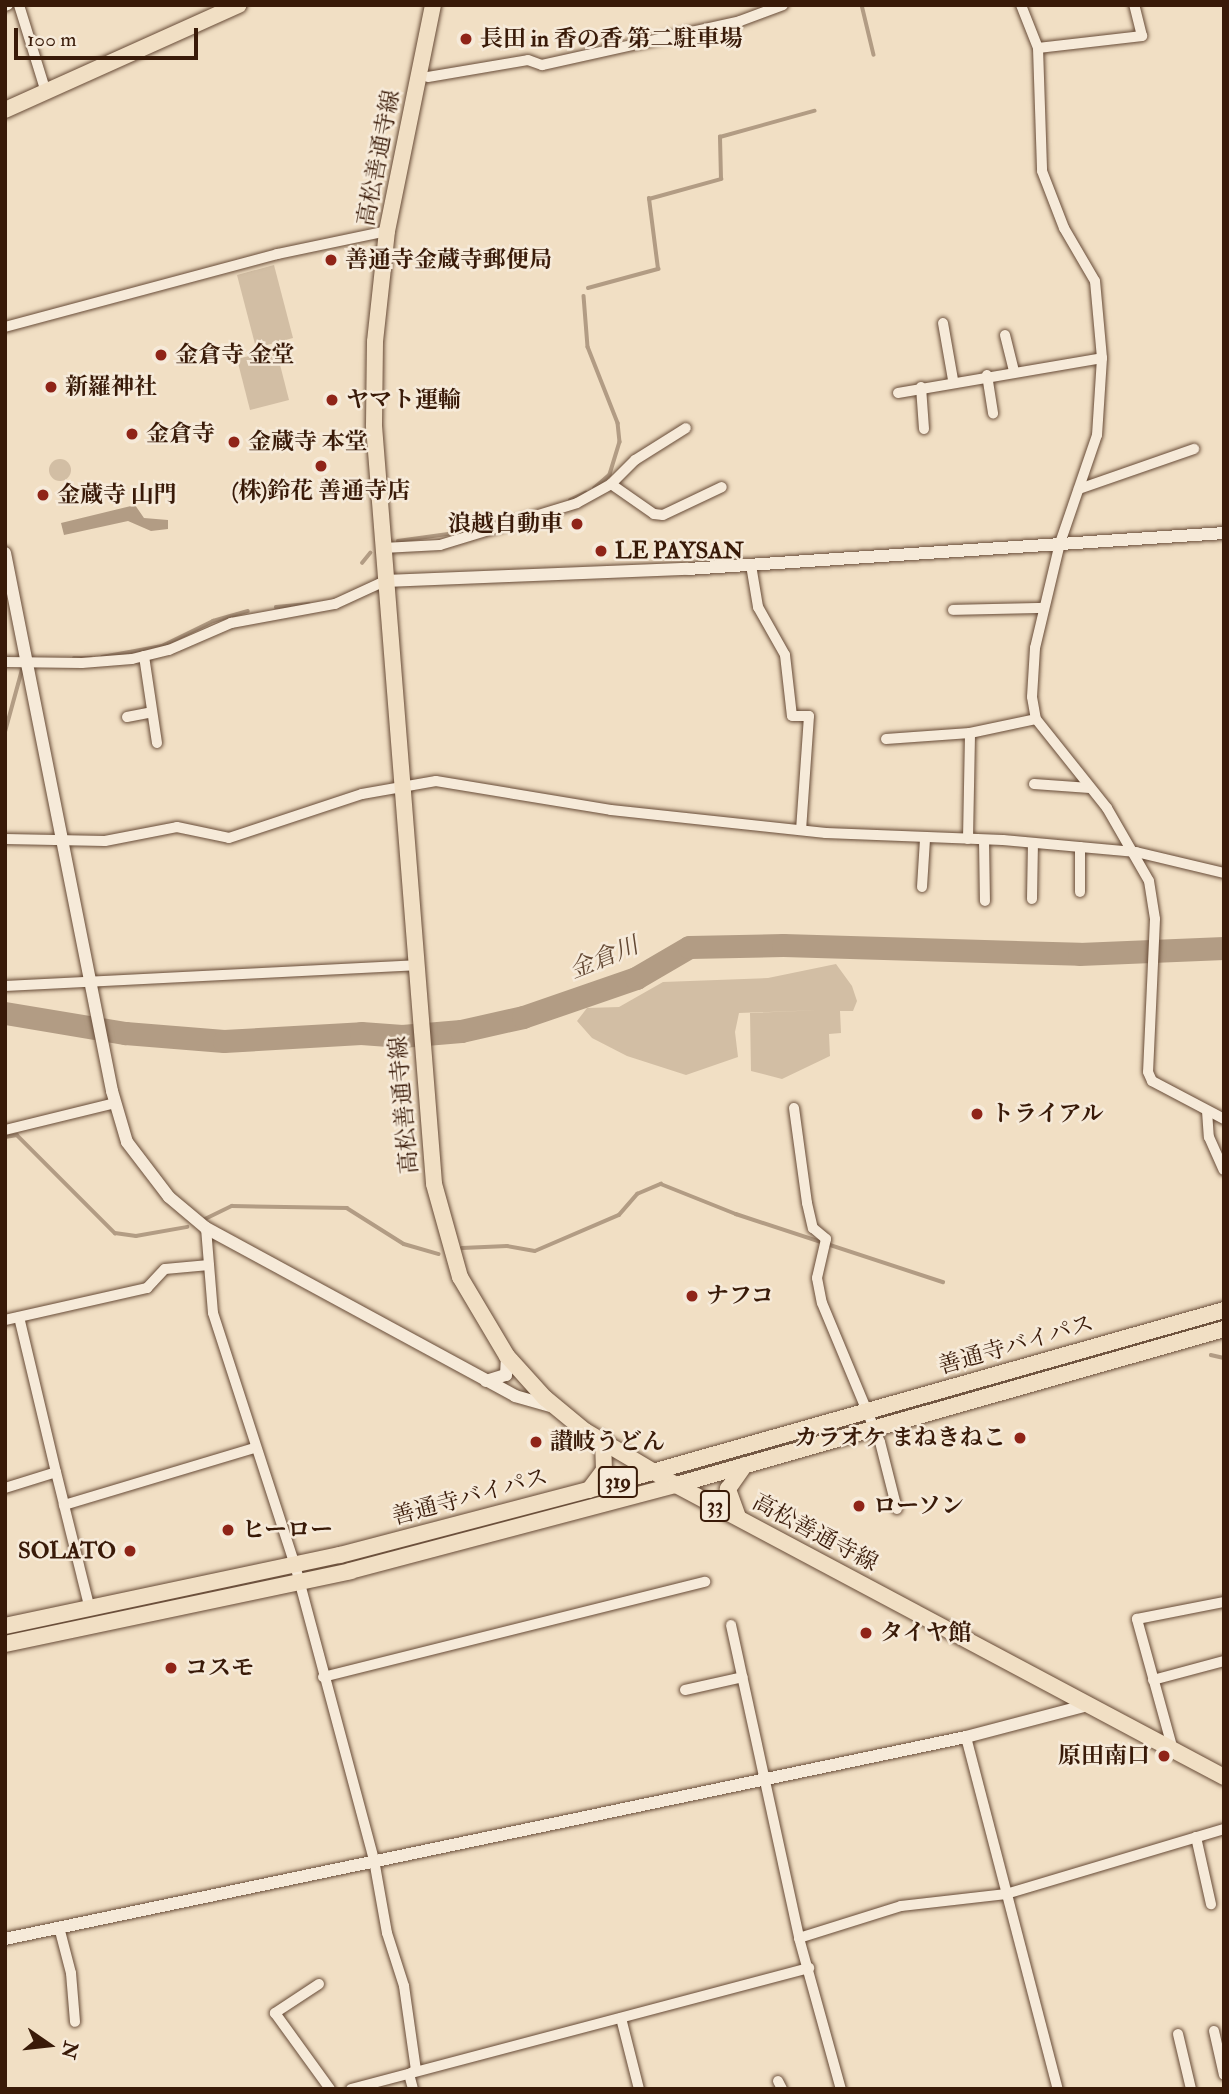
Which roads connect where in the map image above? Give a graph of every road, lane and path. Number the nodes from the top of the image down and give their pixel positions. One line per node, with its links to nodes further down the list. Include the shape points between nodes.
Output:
1 (19, 5): 11 (street, via 31,28)
2 (239, 5): 11 (main road)
3 (425, 5): 8 (main road)
4 (433, 5): 8 (main road, 高松善通寺線 / 33)
5 (783, 5): 10 (street, via 740,21 542,65 528,60)
6 (1021, 5): 9 (street)
7 (1134, 5): 9 (street, via 1142,36)
8 (426, 43): 13 (main road, 高松善通寺線 / 33)
9 (1038, 48): 17 (street, via 1042,171 1064,228 1095,281)
10 (428, 77)
11 (46, 92): 12 (main road)
12 (5, 110)
13 (387, 231): 15 (street, via 277,254); 32 (main road, 高松善通寺線 / 33, via 373,378)
14 (943, 323): 20 (street)
15 (5, 327)
16 (1005, 334): 18 (street)
17 (1102, 358): 18 (street); 29 (street, via 1099,426)
18 (1014, 371): 19 (street)
19 (987, 375): 20 (street); 23 (street)
20 (953, 380): 21 (street)
21 (921, 387): 22 (street); 25 (street)
22 (898, 393)
23 (993, 414)
24 (686, 428): 27 (street, via 635,460)
25 (924, 429)
26 (1194, 449): 29 (street)
27 (611, 484): 28 (street, via 654,514); 32 (street, via 556,510 440,545)
28 (722, 487)
29 (1079, 489): 31 (street)
30 (1224, 533): 31 (street)
31 (1060, 544): 34 (street); 36 (street)
32 (383, 548): 35 (main road, 高松善通寺線 / 33)
33 (5, 553): 40 (street)
34 (751, 565): 35 (street); 50 (street, via 758,607 785,655 792,716 809,716)
35 (385, 581): 38 (street, via 335,604 231,623); 48 (main road, 高松善通寺線 / 33)
36 (1044, 608): 37 (street); 43 (street, via 1032,672)
37 (953, 610)
38 (144, 656): 40 (street, via 82,663); 41 (street)
39 (5, 662): 40 (street)
40 (28, 662): 55 (street)
41 (152, 712): 42 (street); 46 (street)
42 (127, 717)
43 (1036, 719): 44 (street); 49 (street)
44 (970, 733): 45 (street); 53 (street)
45 (886, 739)
46 (156, 743)
47 (1034, 784): 49 (street)
48 (401, 785): 50 (street, via 436,781 611,810); 55 (street, via 229,838 177,827 105,841); 64 (main road, 高松善通寺線 / 33)
49 (1090, 788): 58 (street)
50 (802, 830): 52 (street)
51 (5, 839): 55 (street)
52 (925, 839): 53 (street); 60 (street)
53 (968, 839): 54 (street)
54 (984, 840): 56 (street); 63 (street)
55 (65, 843): 65 (street)
56 (1033, 843): 57 (street); 62 (street)
57 (1080, 847): 58 (street); 61 (street)
58 (1136, 852): 59 (street); 69 (street, via 1149,881 1155,919 1148,1072 1152,1081)
59 (1224, 873)
60 (922, 887)
61 (1080, 892)
62 (1032, 899)
63 (985, 901)
64 (415, 967): 65 (street); 79 (main road, 高松善通寺線 / 33, via 439,1213 460,1277)
65 (91, 981): 66 (street); 67 (street)
66 (5, 986)
67 (115, 1103): 71 (street); 73 (street, via 127,1142 146,1171)
68 (794, 1108): 82 (street, via 802,1182 813,1228 826,1243 817,1278 822,1303)
69 (1207, 1111): 70 (street); 72 (street, via 1209,1137)
70 (1224, 1119)
71 (5, 1130)
72 (1224, 1170)
73 (206, 1228): 74 (street); 80 (street)
74 (209, 1265): 76 (street, via 165,1269 147,1288); 85 (street, via 213,1313)
75 (1224, 1310): 82 (main road, 善通寺バイパス / 319)
76 (19, 1317): 77 (street); 87 (street)
77 (5, 1320)
78 (1224, 1329): 83 (main road, 善通寺バイパス / 319)
79 (507, 1356): 80 (street, via 506,1375); 81 (main road, 高松善通寺線 / 33)
80 (486, 1381): 81 (street, via 538,1406)
81 (556, 1408): 84 (main road, 高松善通寺線 / 33)
82 (867, 1411): 83 (street); 88 (main road, 善通寺バイパス / 319)
83 (874, 1429): 86 (main road, 善通寺バイパス / 319); 93 (street)
84 (603, 1443): 88 (main road, 高松善通寺線 / 33); 91 (main road, via 604,1470)
85 (254, 1448): 92 (street); 95 (street)
86 (745, 1465): 89 (main road, 善通寺バイパス / 319); 94 (main road, via 728,1489)
87 (56, 1472): 90 (street); 92 (street)
88 (653, 1472): 89 (main road, 高松善通寺線 / 33); 91 (main road, 善通寺バイパス / 319)
89 (676, 1485): 94 (main road, 高松善通寺線 / 33); 97 (main road, 善通寺バイパス / 319)
90 (5, 1488)
91 (589, 1490): 95 (main road, 善通寺バイパス / 319)
92 (64, 1505): 99 (street)
93 (897, 1509)
94 (738, 1517): 108 (main road, 高松善通寺線 / 33)
95 (295, 1565): 97 (street); 99 (main road, 善通寺バイパス / 319)
96 (705, 1582): 104 (street)
97 (300, 1583): 102 (main road, 善通寺バイパス / 319); 104 (street)
98 (1224, 1602): 106 (street, via 1137,1619)
99 (90, 1609): 101 (main road, 善通寺バイパス / 319)
100 (731, 1625): 105 (street)
101 (5, 1626)
102 (5, 1644)
103 (1224, 1661): 106 (street)
104 (323, 1677): 115 (street)
105 (743, 1677): 107 (street); 112 (street)
106 (1153, 1680): 110 (street)
107 (685, 1690)
108 (1088, 1706): 109 (street); 110 (main road, 高松善通寺線 / 33)
109 (966, 1737): 112 (street); 116 (street)
110 (1173, 1751): 111 (main road, 高松善通寺線 / 33)
111 (1224, 1777)
112 (764, 1779): 115 (street); 119 (street)
113 (1224, 1829): 114 (street)
114 (1196, 1837): 116 (street); 117 (street)
115 (374, 1860): 118 (street); 127 (street, via 387,1933 404,1986 416,2070)
116 (1006, 1894): 119 (street, via 901,1906); 134 (street)
117 (1211, 1904)
118 (59, 1927): 120 (street); 124 (street, via 71,1973)
119 (799, 1938): 121 (street)
120 (5, 1939)
121 (809, 1968): 123 (street); 133 (street)
122 (319, 1984): 129 (street, via 275,2013)
123 (621, 2018): 127 (street); 132 (street)
124 (75, 2022)
125 (1214, 2031): 128 (street)
126 (1178, 2034): 135 (street)
127 (409, 2074): 130 (street); 131 (street)
128 (1224, 2075)
129 (330, 2089)
130 (352, 2089)
131 (413, 2089)
132 (639, 2089)
133 (841, 2089)
134 (1058, 2089)
135 (1191, 2089)

